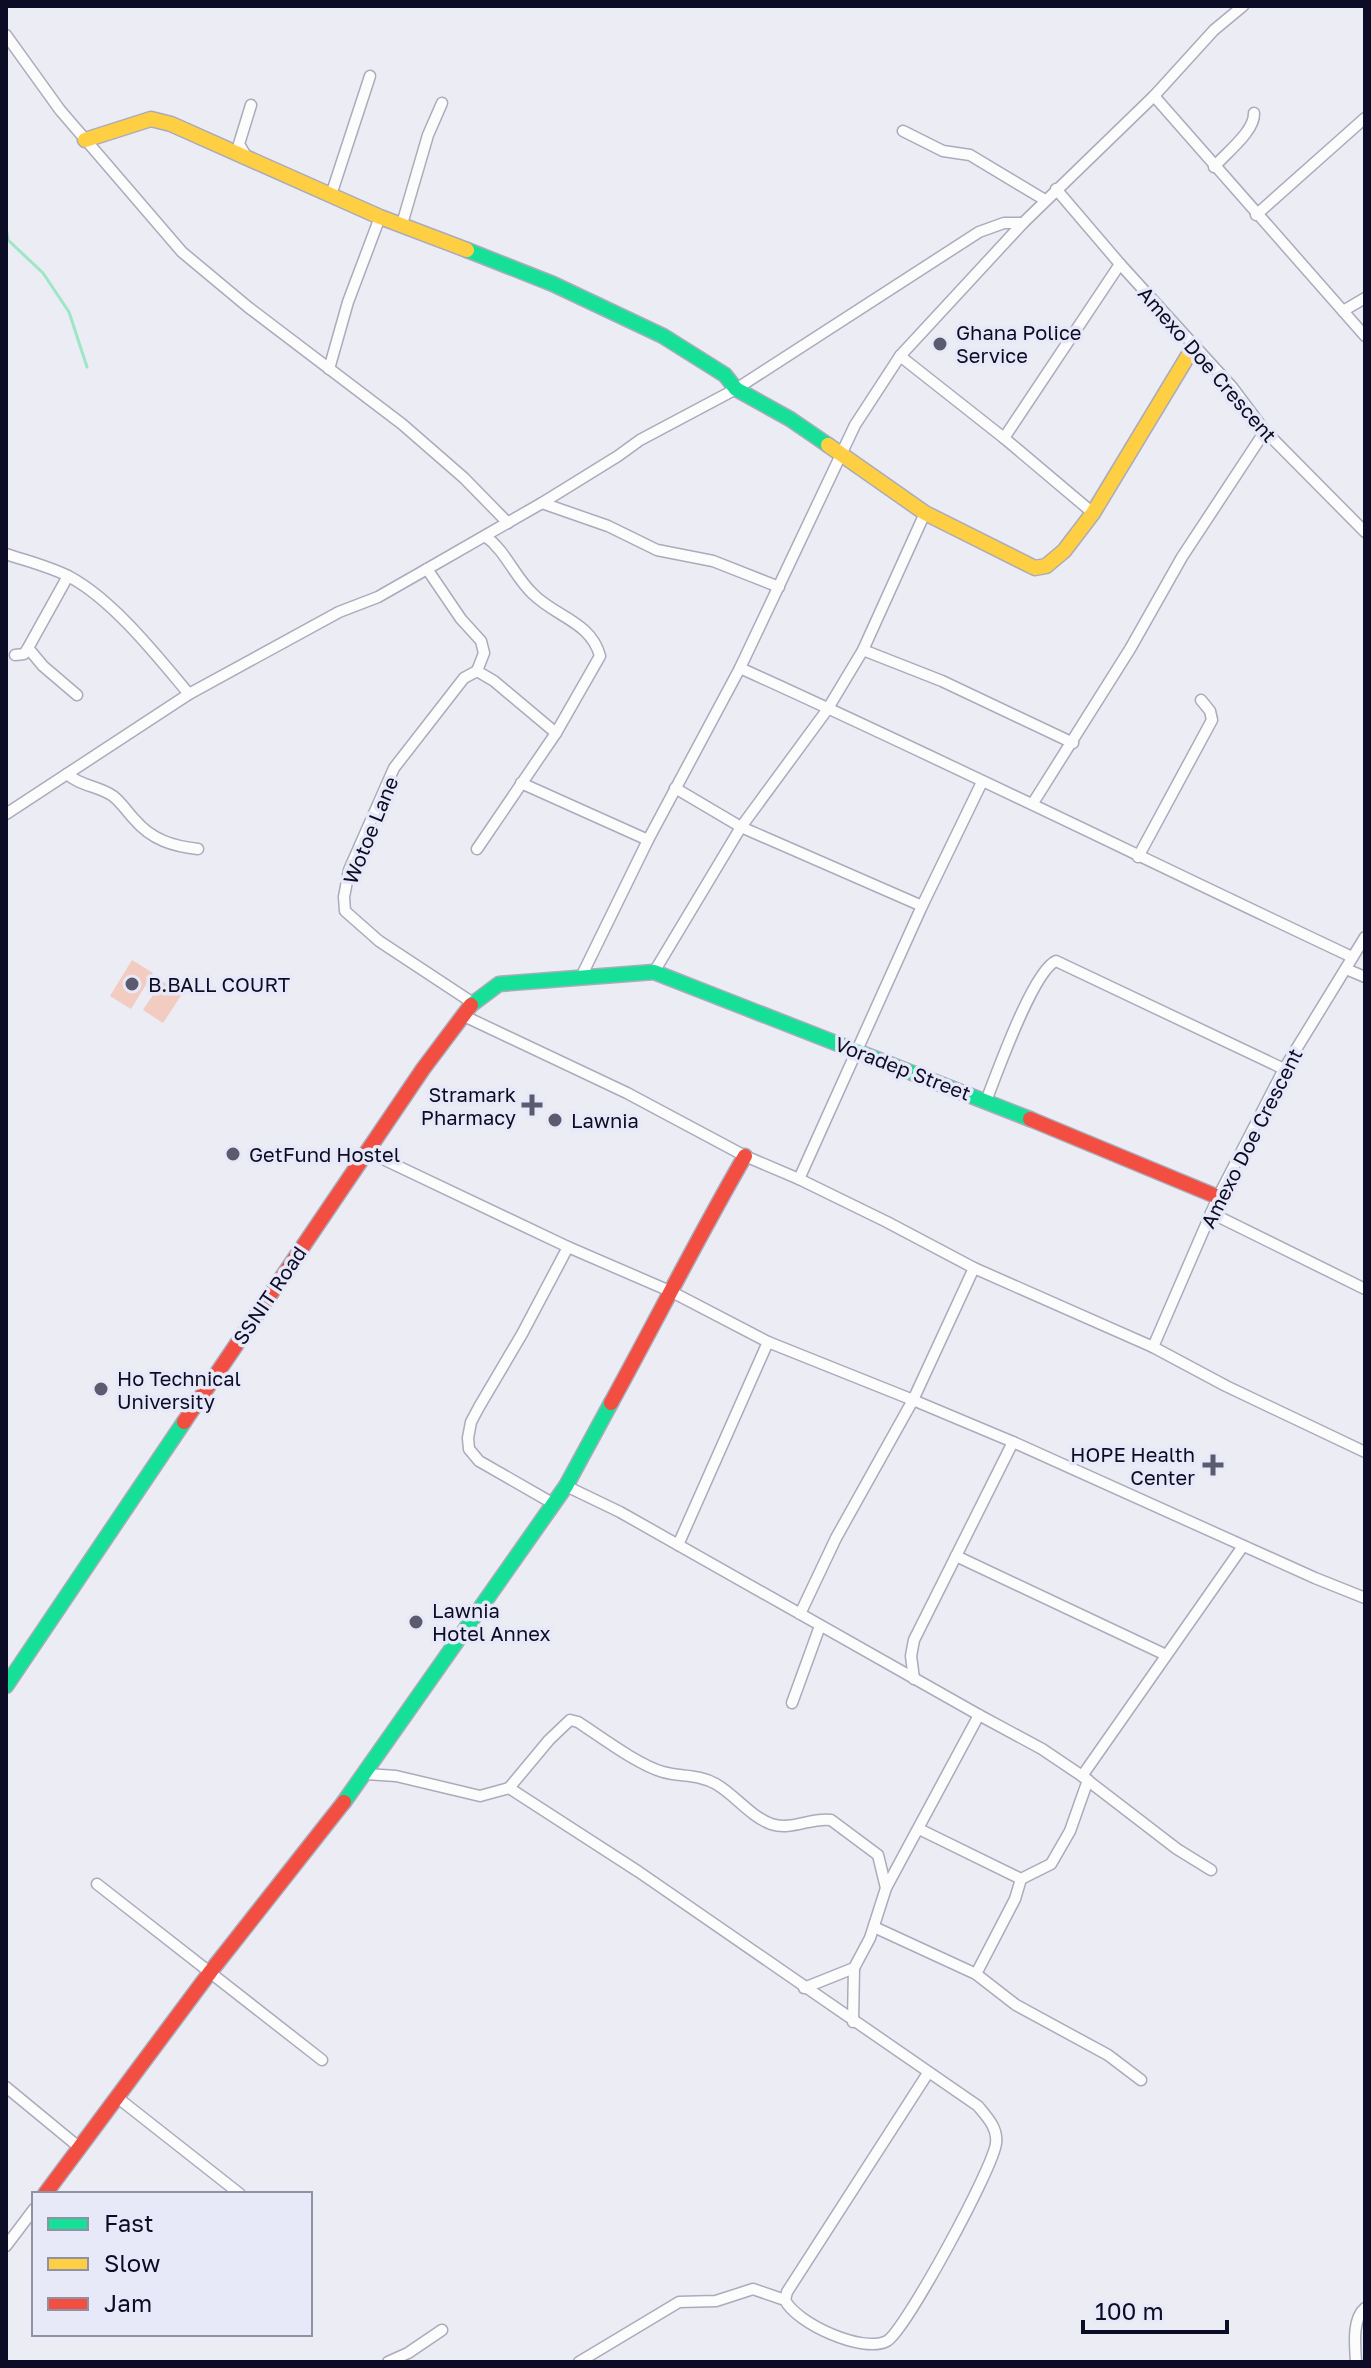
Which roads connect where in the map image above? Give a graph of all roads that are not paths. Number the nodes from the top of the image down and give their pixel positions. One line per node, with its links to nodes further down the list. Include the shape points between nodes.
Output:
1 (1243, 6): 4 (street)
2 (6, 35): 10 (street)
3 (370, 76): 14 (street)
4 (1154, 96): 12 (street); 13 (street)
5 (442, 103): 19 (street)
6 (251, 105): 11 (street, via 239,144)
7 (1254, 113): 12 (street, via 1254,123)
8 (1365, 118): 16 (street)
9 (903, 131): 15 (street, via 943,151 970,155)
10 (85, 140): 11 (street, via 151,119); 26 (street, via 182,252)
11 (246, 156): 14 (street)
12 (1214, 167): 16 (street)
13 (1056, 189): 15 (street); 20 (street, Amexo Doe Crescent)
14 (331, 195): 17 (street)
15 (1045, 200): 18 (street)
16 (1256, 215): 22 (street)
17 (380, 217): 19 (street); 26 (street)
18 (1023, 223): 25 (street); 27 (street, via 979,232)
19 (402, 224): 27 (street, via 639,324 725,375)
20 (1120, 264): 24 (street, Amexo Doe Crescent); 29 (street)
21 (1365, 298): 22 (street)
22 (1343, 311): 23 (street)
23 (1365, 336)
24 (1194, 346): 28 (street, Amexo Doe Crescent); 33 (street)
25 (900, 356): 29 (street); 30 (street)
26 (329, 369): 34 (street, via 402,424)
27 (736, 389): 30 (street); 31 (street, via 640,440)
28 (1265, 431): 35 (street, Amexo Doe Crescent); 51 (street, via 1182,557)
29 (1004, 438): 33 (street)
30 (841, 453): 32 (street); 40 (street)
31 (542, 503): 34 (street); 40 (street, via 657,550 713,561)
32 (925, 513): 33 (street, via 1035,568 1064,551); 42 (street)
33 (1093, 513)
34 (508, 523): 36 (street)
35 (1365, 532)
36 (485, 536): 38 (street); 50 (street, via 498,545 533,595 597,643 600,656)
37 (6, 554): 39 (street)
38 (427, 569): 45 (street, via 481,641 484,653); 46 (street)
39 (68, 576): 41 (street); 46 (street, via 149,646)
40 (779, 587): 44 (street)
41 (28, 648): 43 (street); 47 (street)
42 (863, 650): 49 (street); 51 (street)
43 (15, 655)
44 (740, 668): 49 (street); 55 (street)
45 (477, 671): 50 (street); 70 (street, Wotoe Lane, via 464,678 394,768 349,870 344,897 345,911 379,941)
46 (189, 694): 52 (street)
47 (77, 695)
48 (1201, 700): 62 (street, via 1212,720)
49 (827, 710): 53 (street); 58 (street)
50 (556, 733): 54 (street)
51 (1073, 743): 56 (street)
52 (67, 774): 57 (street); 60 (street, via 113,796 155,837)
53 (982, 782): 56 (street); 63 (street)
54 (521, 783): 59 (street); 61 (street)
55 (675, 788): 58 (street); 59 (street)
56 (1033, 803): 62 (street)
57 (6, 814)
58 (741, 827): 63 (street); 67 (street)
59 (648, 840): 68 (street)
60 (198, 849)
61 (477, 849)
62 (1138, 857): 65 (street)
63 (922, 906): 72 (street)
64 (1365, 937): 65 (street, Amexo Doe Crescent)
65 (1352, 957): 66 (street, Amexo Doe Crescent)
66 (1346, 969): 69 (street); 73 (street, Amexo Doe Crescent)
67 (654, 972): 68 (street, Voradep Street); 72 (street, Voradep Street)
68 (581, 977): 70 (street, SSNIT Road, via 499,984)
69 (1365, 977)
70 (473, 1003): 71 (street, SSNIT Road)
71 (462, 1015): 75 (street, SSNIT Road); 76 (street)
72 (859, 1050): 74 (street, Voradep Street); 77 (street)
73 (1284, 1069): 74 (street, via 1056,961 1035,989); 78 (street, Amexo Doe Crescent)
74 (986, 1101): 78 (street, Voradep Street)
75 (368, 1152): 80 (street); 100 (street, SSNIT Road)
76 (745, 1156): 77 (street); 84 (street)
77 (799, 1179): 81 (street)
78 (1218, 1197): 79 (street, Amexo Doe Crescent)
79 (1211, 1213): 83 (street); 86 (street, Amexo Doe Crescent)
80 (568, 1247): 84 (street); 91 (street, via 484,1397 468,1438 479,1461)
81 (974, 1268): 86 (street); 87 (street)
82 (1365, 1273): 83 (street)
83 (1361, 1287)
84 (672, 1292): 85 (street); 90 (street)
85 (768, 1342): 87 (street); 92 (street)
86 (1153, 1347): 89 (street)
87 (913, 1400): 88 (street); 96 (street)
88 (1013, 1442): 93 (street); 94 (street)
89 (1365, 1452)
90 (566, 1486): 91 (street); 92 (street)
91 (554, 1504): 103 (street)
92 (678, 1545): 96 (street)
93 (1243, 1546): 95 (street); 98 (street)
94 (956, 1556): 98 (street); 99 (street, via 914,1640)
95 (1365, 1598)
96 (800, 1614): 97 (street)
97 (820, 1626): 99 (street); 101 (street)
98 (1166, 1655): 104 (street)
99 (914, 1679): 102 (street)
100 (6, 1686)
101 (792, 1703)
102 (979, 1715): 104 (street); 106 (street)
103 (366, 1774): 105 (street, via 480,1796); 113 (street)
104 (1085, 1778): 107 (street); 108 (street, via 1060,1850 1051,1864)
105 (509, 1788): 110 (street, via 549,1740 570,1720 578,1722 649,1767 716,1784 771,1824 795,1827 831,1820 878,1855); 115 (street)
106 (919, 1829): 108 (street); 110 (street)
107 (1211, 1870)
108 (1021, 1879): 114 (street)
109 (97, 1884): 113 (street)
110 (886, 1888): 111 (street)
111 (874, 1927): 112 (street); 114 (street)
112 (854, 1968): 115 (street); 116 (street)
113 (211, 1971): 117 (street); 121 (street)
114 (976, 1974): 119 (street, via 1016,2005 1108,2055)
115 (804, 1988): 116 (street)
116 (853, 2022): 118 (street)
117 (322, 2060)
118 (928, 2073): 127 (street); 127 (street, via 978,2106 994,2127 996,2143 960,2225 894,2336 880,2343 832,2335 801,2318)
119 (1141, 2080)
120 (6, 2087): 122 (street)
121 (118, 2098): 122 (street); 124 (street)
122 (80, 2148): 123 (street)
123 (47, 2192)
124 (237, 2192)
125 (32, 2212): 126 (street)
126 (6, 2246)
127 (785, 2300): 131 (street, via 753,2289 716,2301 679,2302)
128 (1365, 2308): 132 (street, via 1357,2320)
129 (442, 2330): 130 (street)
130 (388, 2362)
131 (579, 2362)
132 (1356, 2362)

